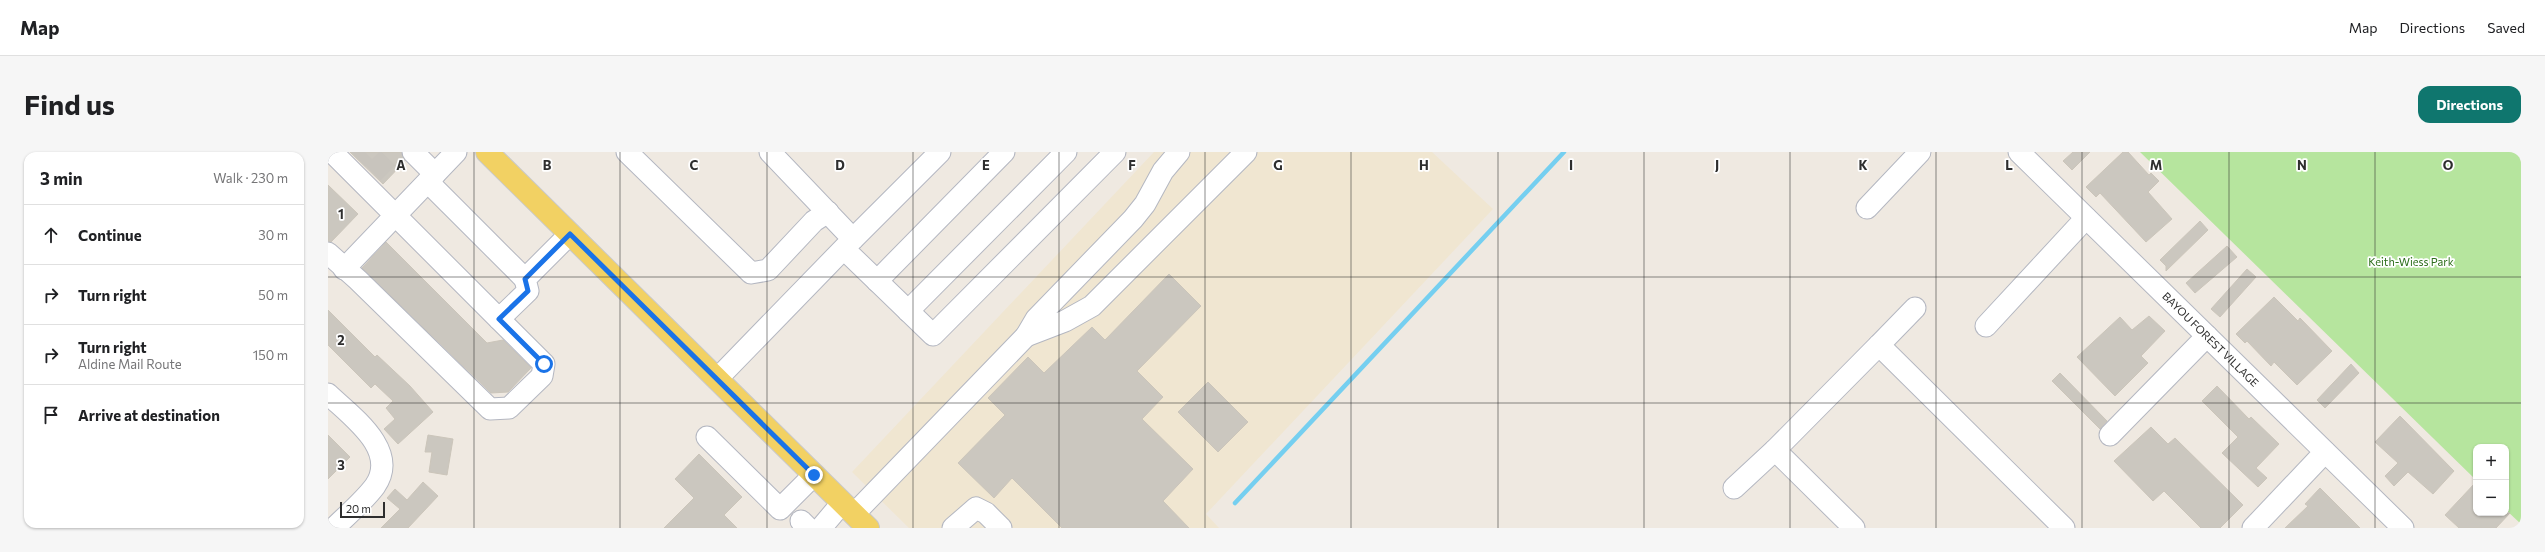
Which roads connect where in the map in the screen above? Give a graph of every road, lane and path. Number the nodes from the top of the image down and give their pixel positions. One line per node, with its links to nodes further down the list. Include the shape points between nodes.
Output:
1 (332, 152): 18 (street, via 361,171)
2 (413, 152): 15 (street)
3 (456, 152): 15 (street)
4 (487, 152): 20 (main road)
5 (627, 152): 17 (street, via 751,273 768,270 814,221)
6 (770, 152): 17 (street)
7 (940, 152): 21 (street)
8 (1004, 152): 25 (street)
9 (1066, 152): 27 (street)
10 (1115, 152): 27 (street, via 933,335)
11 (1179, 152): 30 (street, via 1155,183 1145,204 1036,319)
12 (1246, 152): 30 (street, via 1092,306 1066,321)
13 (1920, 152): 16 (street)
14 (2019, 152): 19 (street, BAYOU FOREST VILLAGE)
15 (431, 178): 18 (street); 24 (street)
16 (1867, 208)
17 (828, 212): 21 (street)
18 (396, 215): 23 (street); 28 (street)
19 (2086, 218): 29 (street); 31 (street, BAYOU FOREST VILLAGE)
20 (570, 234): 24 (street); 33 (main road)
21 (848, 244): 25 (street); 33 (street)
22 (328, 253): 23 (street)
23 (344, 269): 28 (street, via 490,409 509,408 542,376 544,364)
24 (525, 279): 28 (street, via 528,291)
25 (877, 281): 27 (street)
26 (1915, 308): 32 (street)
27 (908, 311)
28 (499, 319)
29 (1986, 326)
30 (1026, 336): 41 (street)
31 (2207, 336): 35 (street); 38 (street, BAYOU FOREST VILLAGE)
32 (1879, 345): 37 (street); 47 (street)
33 (717, 379): 39 (main road)
34 (328, 394): 42 (street, via 368,433 377,444 381,457 381,471 375,486)
35 (2110, 435)
36 (708, 437): 39 (street, via 780,509)
37 (1774, 450): 40 (street); 46 (street)
38 (2325, 452): 48 (street); 49 (street, BAYOU FOREST VILLAGE)
39 (814, 475): 41 (main road)
40 (1734, 488)
41 (855, 515): 43 (street)
42 (334, 528)
43 (821, 528)
44 (953, 528): 45 (street, via 976,508 986,513)
45 (1001, 528)
46 (1854, 528)
47 (2064, 528)
48 (2253, 528)
49 (2403, 528)

